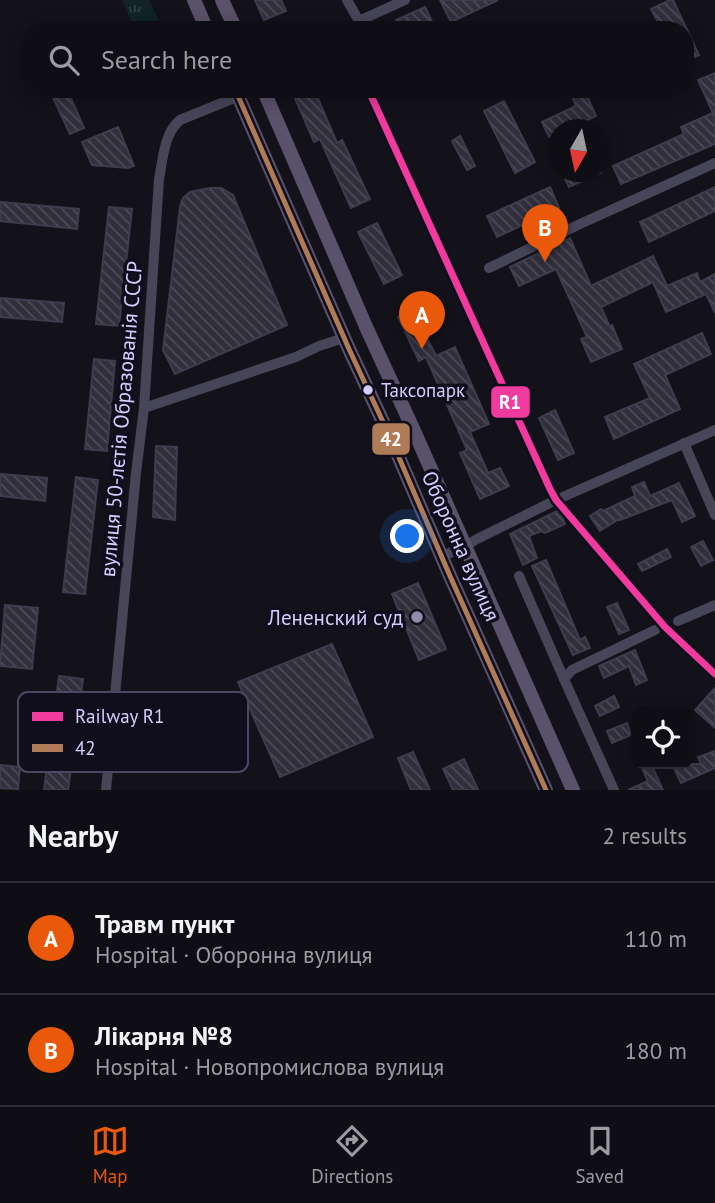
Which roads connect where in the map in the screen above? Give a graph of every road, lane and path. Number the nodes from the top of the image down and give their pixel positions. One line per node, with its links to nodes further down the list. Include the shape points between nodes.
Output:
1 (194, 0): 5 (main road)
2 (222, 0): 6 (main road)
3 (347, 0): 4 (street, via 359,21)
4 (405, 0)
5 (203, 21)
6 (232, 21)
7 (226, 98): 13 (street, вулиця 50-лєтія Образованія СССР, via 180,120 169,136 159,179)
8 (239, 98): 12 (main road, Оборонна вулиця)
9 (267, 98): 17 (main road, Оборонна вулиця)
10 (715, 163): 11 (street)
11 (489, 268)
12 (344, 338): 13 (street); 18 (main road, Оборонна вулиця)
13 (144, 408): 24 (street, вулиця 50-лєтія Образованія СССР)
14 (715, 430): 15 (street)
15 (684, 443): 16 (street); 17 (street, via 556,499)
16 (715, 515)
17 (465, 547): 18 (street); 28 (main road, Оборонна вулиця)
18 (442, 556): 27 (main road, Оборонна вулиця)
19 (519, 576): 23 (street)
20 (715, 605): 21 (street)
21 (678, 621)
22 (655, 630): 23 (street, via 572,670)
23 (564, 679): 29 (street)
24 (115, 692)
25 (108, 772): 26 (street, вулиця 50-лєтія Образованія СССР)
26 (106, 790)
27 (546, 790)
28 (573, 790)
29 (614, 790)

